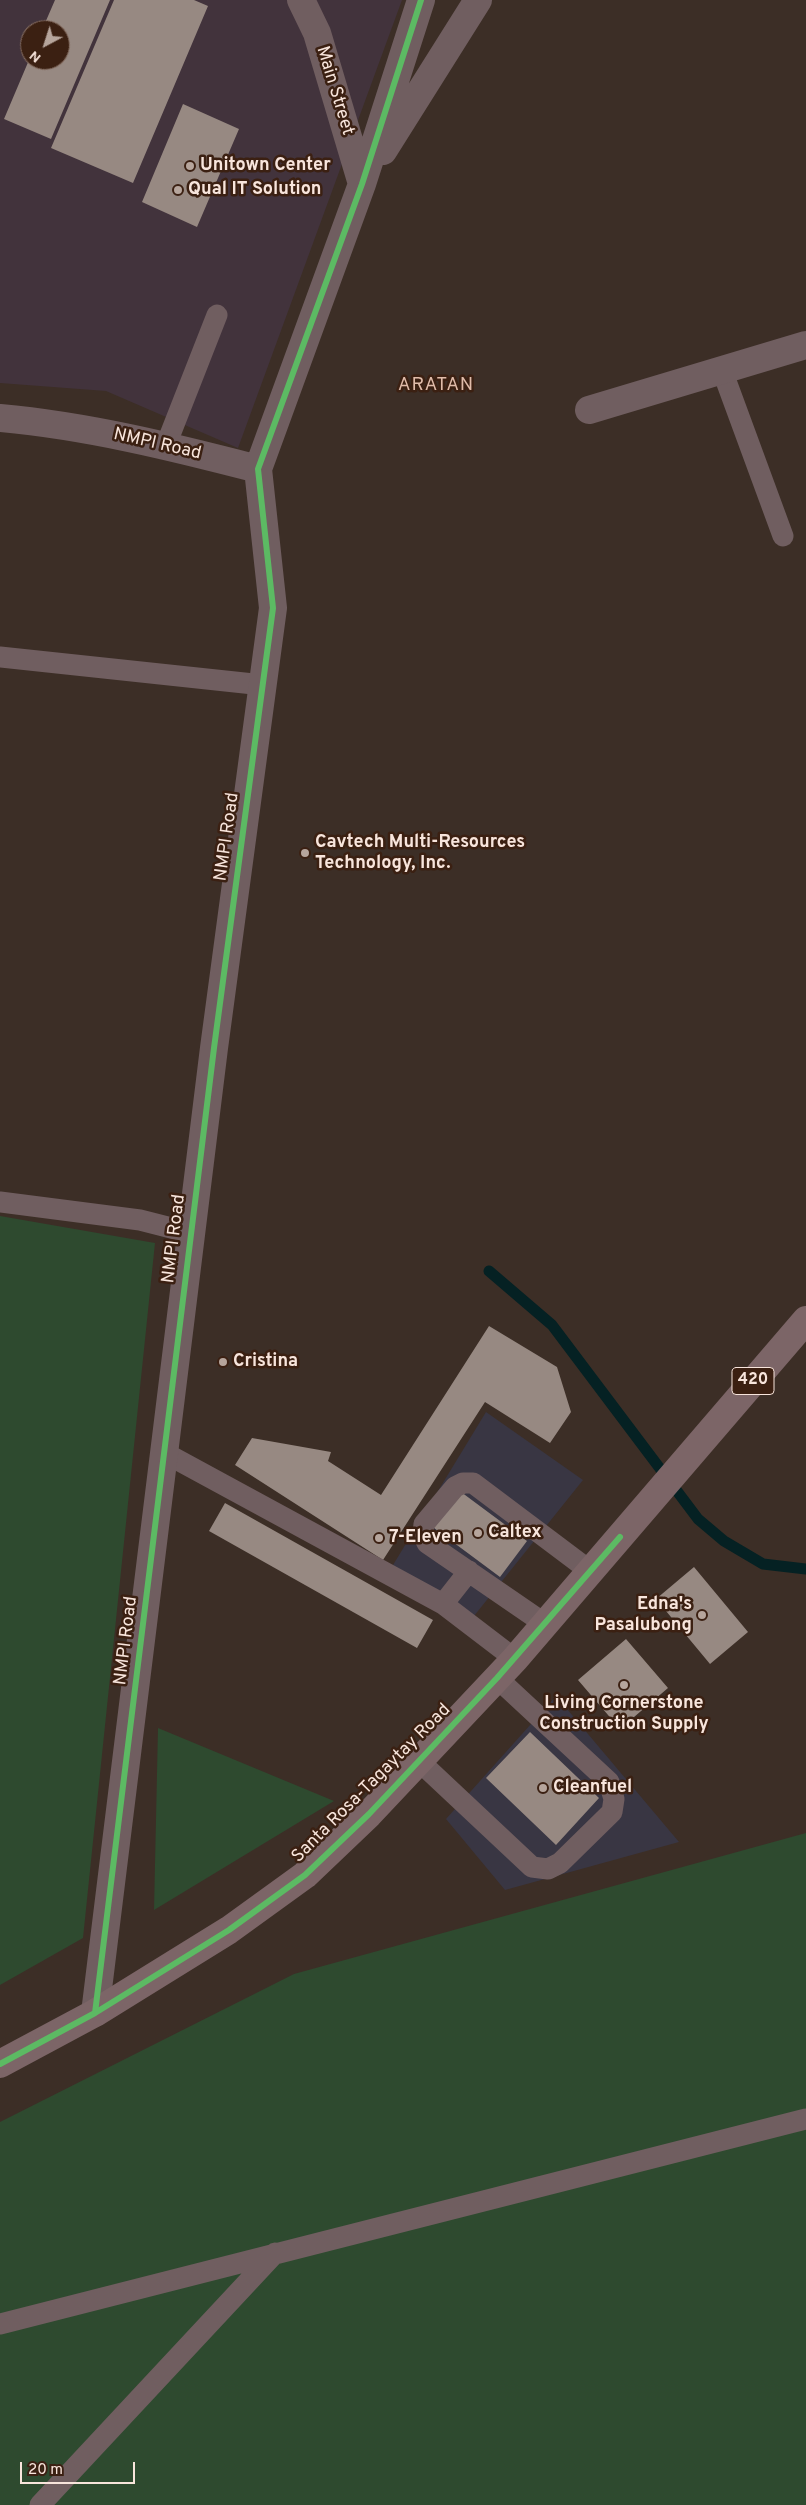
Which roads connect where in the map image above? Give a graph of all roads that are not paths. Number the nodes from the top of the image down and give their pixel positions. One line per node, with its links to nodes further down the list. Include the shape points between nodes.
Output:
1 (301, 0): 4 (street, Main Street, via 316,33)
2 (421, 0): 4 (street)
3 (478, 0): 4 (street)
4 (362, 184): 11 (street)
5 (217, 315): 10 (lane)
6 (806, 345): 7 (street)
7 (722, 370): 8 (street); 12 (lane)
8 (589, 410)
9 (0, 418): 10 (street, NMPI Road, via 97,431)
10 (166, 445): 11 (street, NMPI Road)
11 (258, 470): 14 (street, NMPI Road, via 273,608)
12 (784, 536)
13 (0, 657): 14 (lane)
14 (263, 685): 16 (street, NMPI Road)
15 (0, 1202): 16 (lane, via 140,1220)
16 (191, 1233): 18 (street, NMPI Road)
17 (806, 1320): 20 (main road, Santa Rosa-Tagaytay Road / 420)
18 (165, 1453): 21 (lane); 25 (street, NMPI Road)
19 (469, 1571): 20 (lane, via 427,1543 423,1534 424,1524 455,1487 463,1483 473,1483); 21 (lane); 22 (lane)
20 (590, 1571): 22 (main road, Santa Rosa-Tagaytay Road / 420)
21 (443, 1604): 23 (lane)
22 (545, 1624): 23 (main road, Santa Rosa-Tagaytay Road / 420)
23 (506, 1668): 24 (main road, Santa Rosa-Tagaytay Road / 420); 24 (lane, via 609,1782 614,1799 612,1812 560,1863 548,1869 532,1867)
24 (419, 1761): 25 (main road, Santa Rosa-Tagaytay Road / 420, via 305,1875 229,1930)
25 (95, 2013): 26 (main road, Santa Rosa-Tagaytay Road / 420)
26 (0, 2064)
27 (806, 2119): 28 (lane)
28 (275, 2253): 29 (lane); 30 (lane)
29 (0, 2324)
30 (40, 2505)

